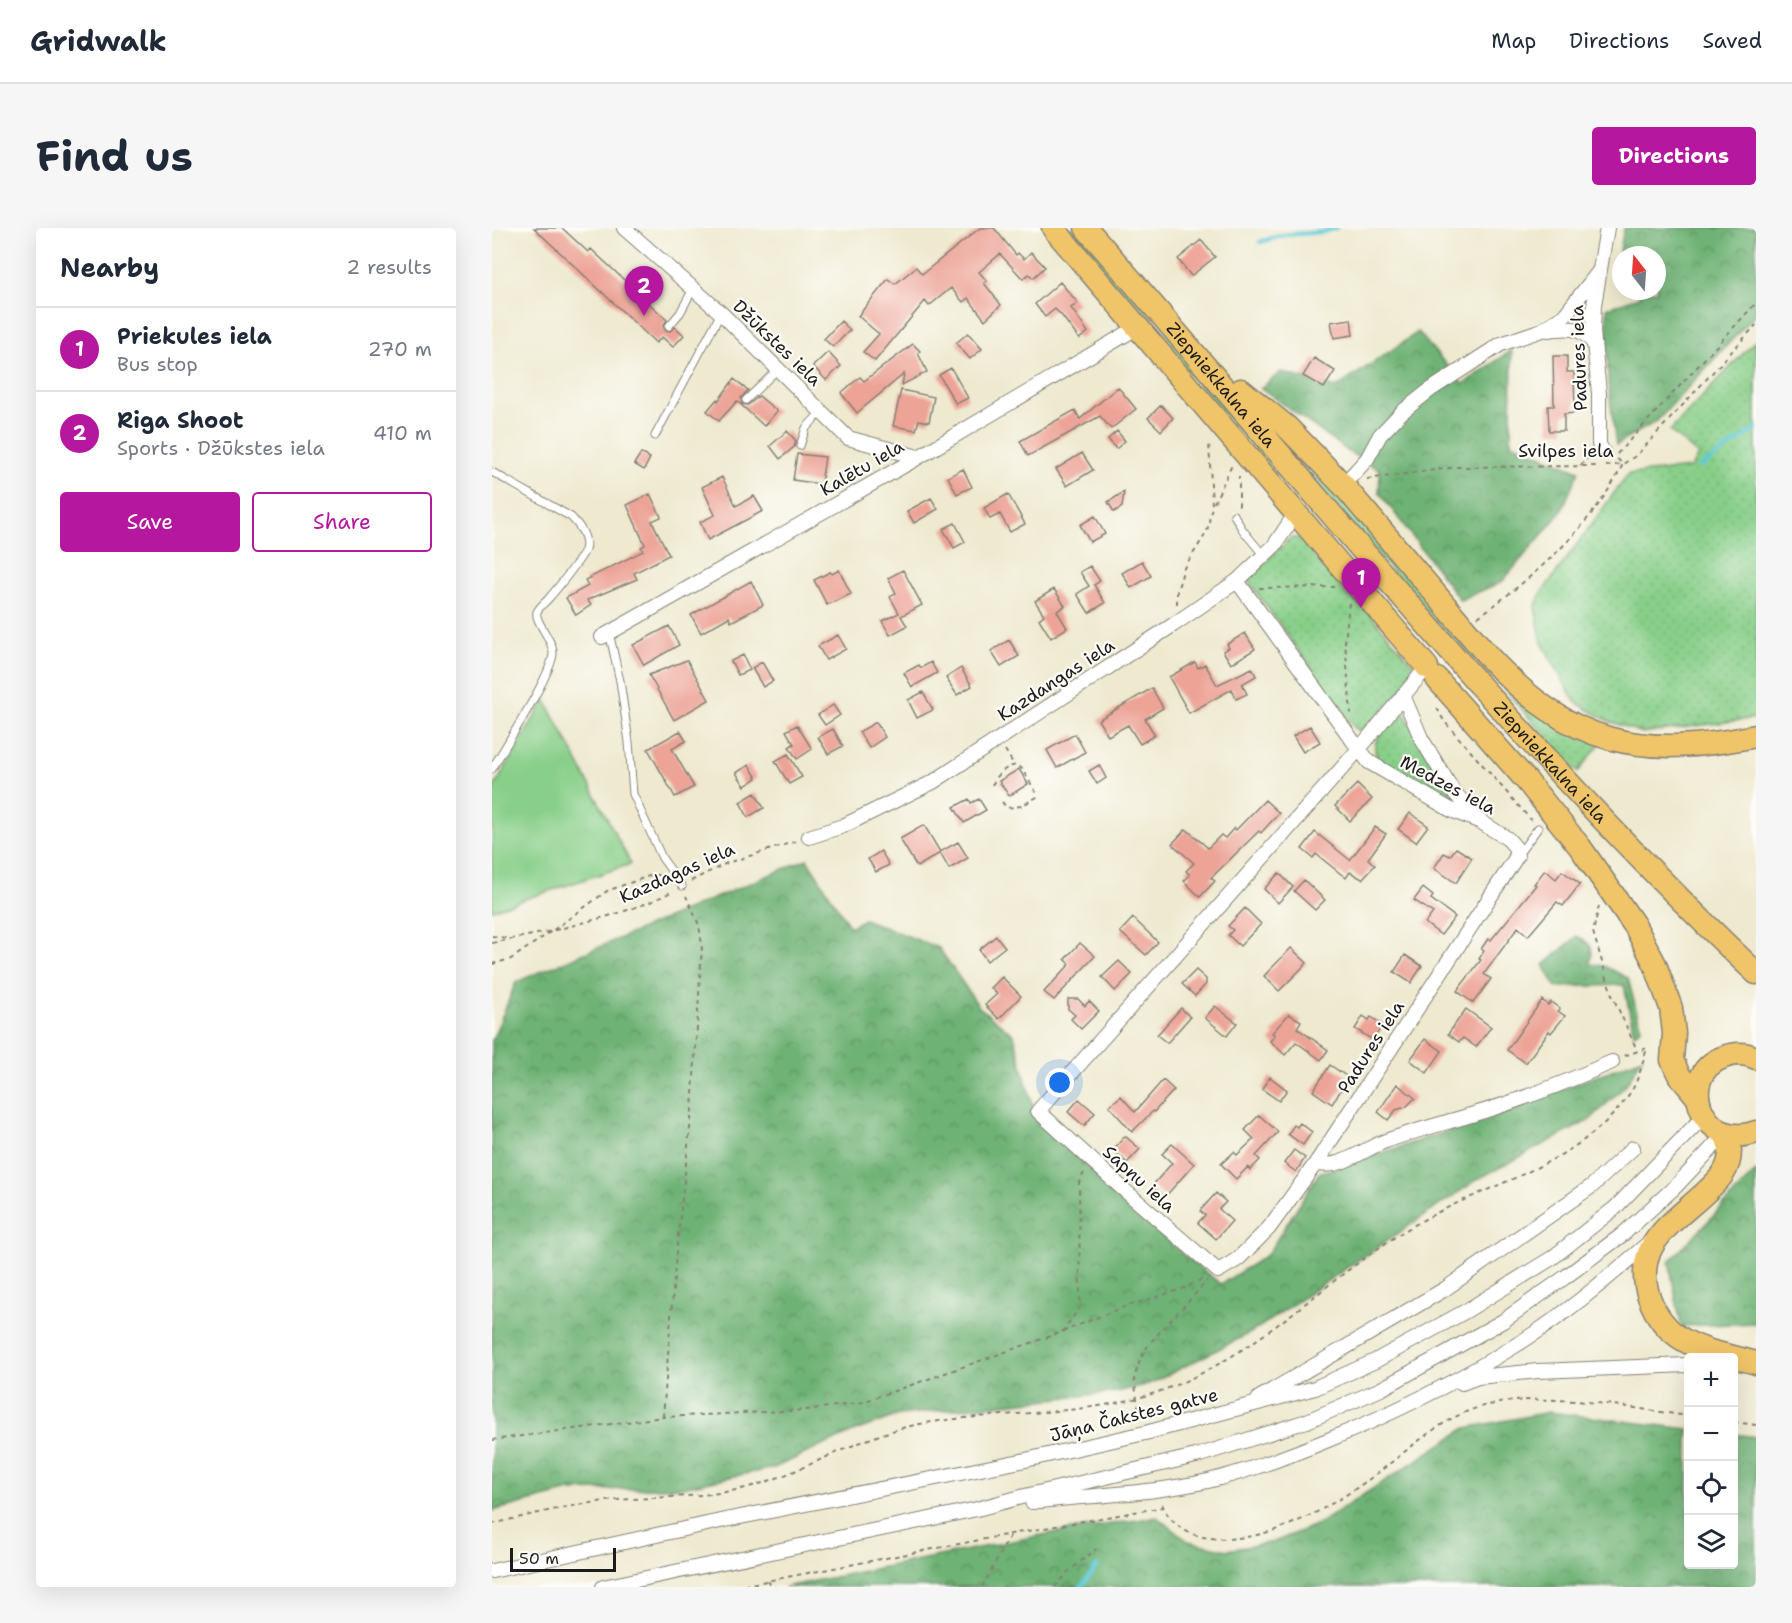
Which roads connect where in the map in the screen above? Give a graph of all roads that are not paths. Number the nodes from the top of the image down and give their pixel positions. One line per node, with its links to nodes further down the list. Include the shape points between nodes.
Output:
1 (624, 228): 6 (street, Džūkstes iela)
2 (1053, 228): 9 (highway, Ziepniekkalna iela)
3 (1086, 228): 12 (highway, Ziepniekkalna iela)
4 (1607, 228): 5 (street, Padures iela)
5 (1600, 270): 10 (street, via 1564,316); 11 (street, Padures iela, via 1594,305)
6 (693, 289): 7 (street, Džūkstes iela); 8 (lane)
7 (721, 314): 13 (street, Džūkstes iela); 16 (lane)
8 (669, 326)
9 (1137, 327): 18 (street, Kalētu iela); 22 (highway, Ziepniekkalna iela)
10 (1542, 330): 11 (street, via 1567,327 1586,334); 21 (street, via 1501,344 1430,390 1380,435 1367,459)
11 (1595, 346): 19 (street, Padures iela)
12 (1199, 357): 21 (highway); 24 (highway, Ziepniekkalna iela)
13 (778, 369): 14 (lane); 15 (street, Džūkstes iela)
14 (746, 400)
15 (821, 412): 17 (lane, via 806,429); 18 (street, Džūkstes iela, via 848,438)
16 (655, 436)
17 (800, 447)
18 (918, 457): 27 (street, Kalētu iela)
19 (1603, 459)
20 (492, 472): 32 (lane, via 571,517 585,539 585,549 537,613 553,652 551,662)
21 (1350, 478): 30 (highway, via 1464,627 1510,680 1567,722 1597,735 1657,747)
22 (1296, 513): 24 (highway, Ziepniekkalna iela); 25 (street, Kazdangas iela); 28 (highway, Ziepniekkalna iela)
23 (1234, 514): 25 (lane)
24 (1356, 542): 38 (highway, Ziepniekkalna iela, via 1529,740 1666,885)
25 (1264, 556): 26 (street, Kazdangas iela)
26 (1240, 585): 31 (street, Medzes iela); 35 (street, Kazdangas iela, via 1177,622 933,783 843,826)
27 (606, 634): 37 (lane, via 622,691 633,794 662,858)
28 (1432, 673): 29 (street); 41 (highway, Ziepniekkalna iela, via 1580,847 1635,926 1671,1008 1672,1060)
29 (1403, 695): 31 (street); 33 (street, via 1421,738 1453,791)
30 (1756, 736)
31 (1356, 745): 33 (street, Medzes iela, via 1369,762 1451,810); 47 (street, Sapņu iela, via 1038,1112)
32 (492, 769)
33 (1481, 822): 36 (street, Medzes iela, via 1508,839)
34 (1538, 828): 36 (lane, Padures iela)
35 (809, 837)
36 (1517, 856): 45 (street, Padures iela)
37 (681, 886)
38 (1756, 973)
39 (1751, 1051): 41 (highway, via 1722,1057 1706,1070 1698,1088)
40 (1612, 1062): 45 (street, via 1472,1115 1384,1142 1331,1166)
41 (1701, 1107): 43 (highway, Ziepniekkalna iela, via 1717,1130); 52 (street, Jāņa Čakstes gatve, via 1615,1208 1551,1258 1375,1361 1315,1388)
42 (1756, 1132): 43 (highway)
43 (1725, 1134): 46 (highway, via 1730,1149 1724,1175); 53 (street, via 1622,1235 1503,1321 1382,1389 1307,1421 1200,1455)
44 (1633, 1148): 52 (street, via 1592,1186 1445,1289)
45 (1316, 1163): 47 (street, Padures iela, via 1269,1228 1238,1259)
46 (1658, 1235): 49 (highway, via 1645,1263 1645,1284 1653,1310 1667,1329 1686,1344); 51 (street, via 1520,1343)
47 (1218, 1271)
48 (1738, 1364): 49 (street)
49 (1756, 1364)
50 (1684, 1365): 51 (street, via 1478,1377)
51 (1426, 1396): 53 (street, via 1285,1457 1208,1480 1162,1489)
52 (1248, 1405): 55 (street, Jāņa Čakstes gatve, via 1021,1461)
53 (976, 1509): 57 (street)
54 (492, 1566): 55 (street)
55 (515, 1566): 56 (street, Jāņa Čakstes gatve)
56 (492, 1571)
57 (603, 1587)

